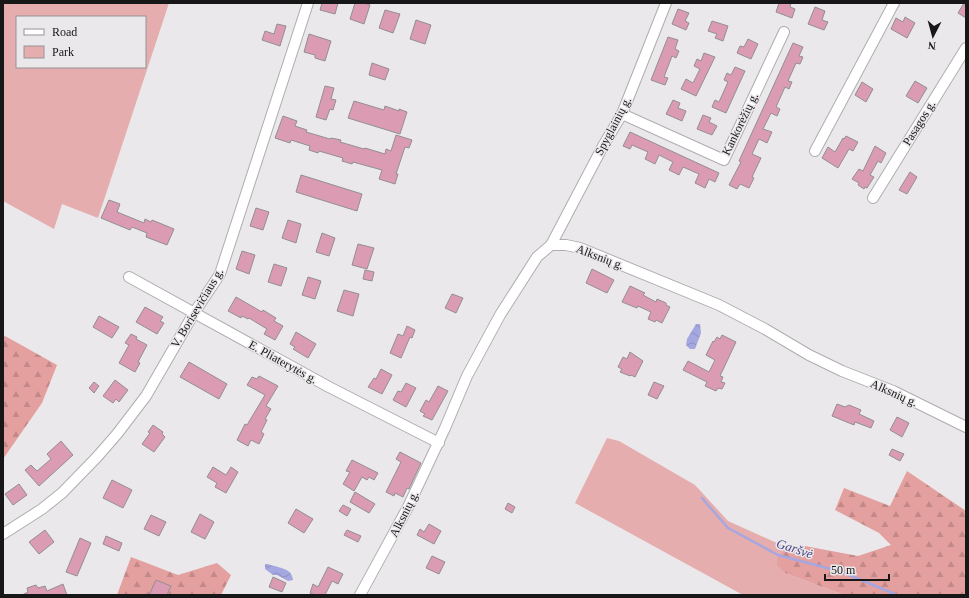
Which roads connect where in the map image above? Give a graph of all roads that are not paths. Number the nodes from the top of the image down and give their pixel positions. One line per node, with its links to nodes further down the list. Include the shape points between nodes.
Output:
1 (308, 3): 11 (street, V. Borisevičiaus g., via 220,274)
2 (666, 3): 6 (street, Spyglainių g.)
3 (894, 3): 7 (street)
4 (784, 32): 6 (street, Kankorėžių g., via 724,160)
5 (966, 48): 8 (street, Pasagos g.)
6 (622, 114): 9 (street, Spyglainių g.)
7 (815, 151)
8 (873, 198)
9 (551, 245): 12 (street, Alksnių g., via 580,248 719,305 842,372 893,391); 13 (street, Alksnių g., via 537,257 500,315 467,376)
10 (129, 278): 11 (street, E. Pliaterytės g.)
11 (194, 313): 13 (street, E. Pliaterytės g., via 329,387); 14 (street, V. Borisevičiaus g., via 146,396 97,458 62,494)
12 (966, 427)
13 (439, 443): 15 (street, Alksnių g., via 408,507)
14 (3, 534)
15 (360, 595)

